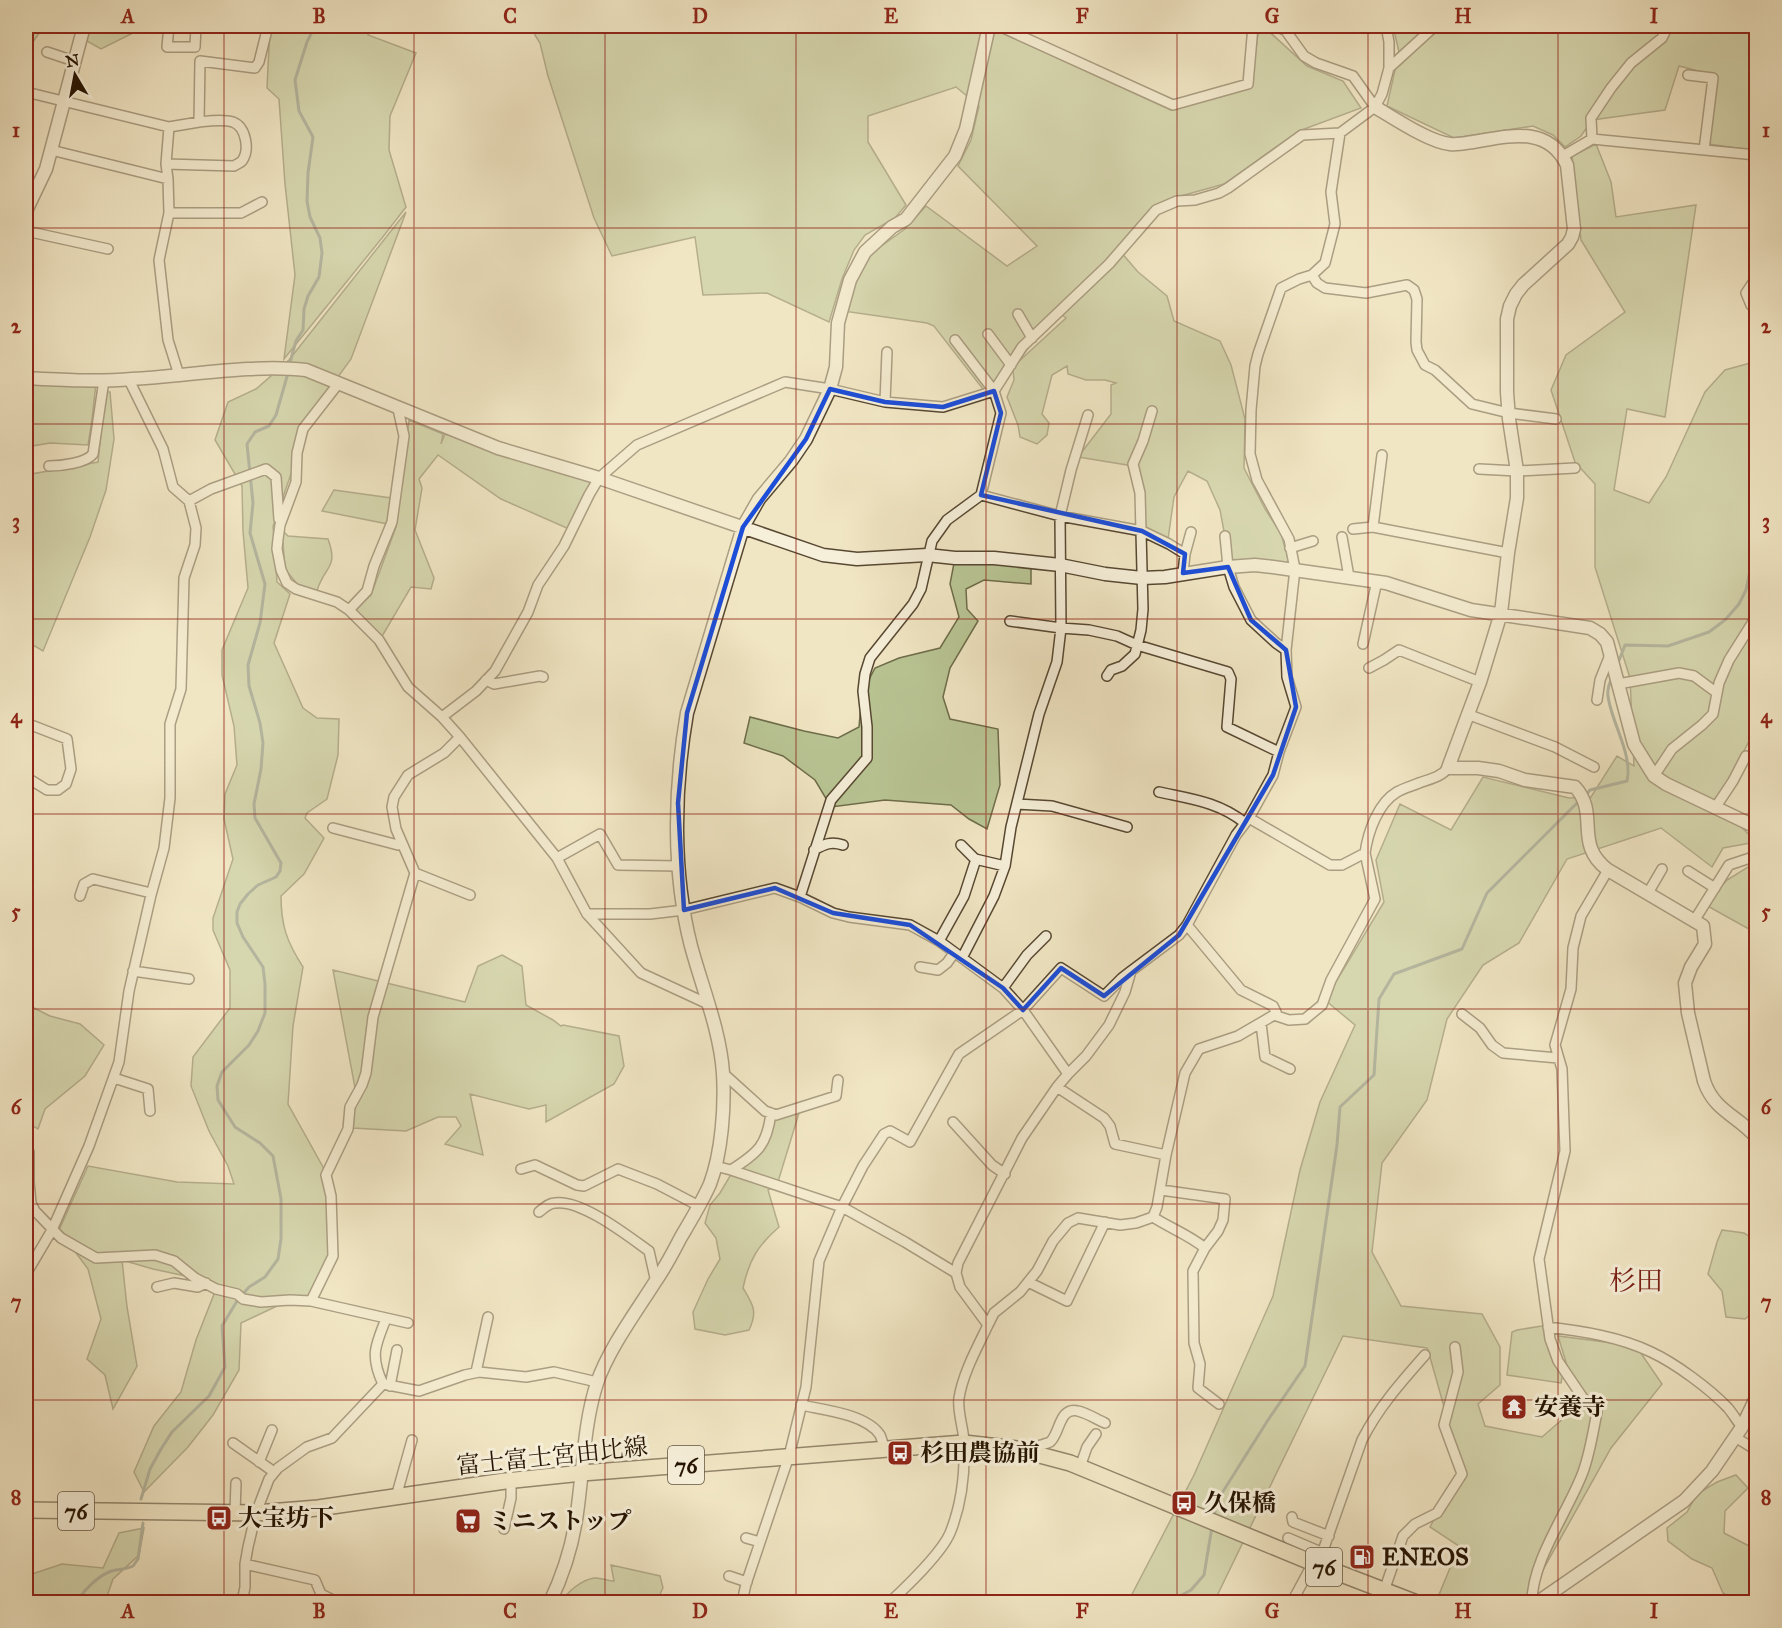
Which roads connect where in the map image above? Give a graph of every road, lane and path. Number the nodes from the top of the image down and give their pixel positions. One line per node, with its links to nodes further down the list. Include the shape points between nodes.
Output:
1 (84, 26): 14 (street)
2 (169, 26): 12 (street, via 166,47)
3 (196, 26): 12 (street)
4 (268, 26): 15 (street, via 260,62 255,68)
5 (989, 26): 50 (street, via 966,129 955,156 906,219 865,252 850,280 838,322 836,368)
6 (999, 26): 7 (street, via 1173,105 1248,84)
7 (1253, 26)
8 (1276, 26): 20 (street, via 1286,31 1304,56 1353,76)
9 (1386, 26): 16 (street)
10 (1435, 26): 16 (street)
11 (1668, 26): 24 (street, via 1662,38 1631,63 1611,88 1591,118)
12 (195, 47): 15 (street)
13 (47, 52): 14 (street)
14 (74, 61): 19 (street)
15 (200, 61): 21 (street)
16 (1389, 68): 20 (street)
17 (1688, 75): 26 (street, via 1713,78)
18 (26, 92): 19 (street)
19 (64, 102): 22 (street); 25 (street)
20 (1375, 107): 23 (street); 28 (street, via 1410,128 1449,144 1527,135 1553,145)
21 (199, 122): 22 (street); 29 (street, via 238,125 245,136 243,160 234,166)
22 (169, 127): 29 (street)
23 (1340, 133): 36 (street, via 1331,192 1335,224 1325,263); 41 (street, via 1302,135 1219,193 1177,201 1156,210 1109,264)
24 (1592, 139): 26 (street); 28 (street)
25 (51, 150): 30 (street); 32 (street)
26 (1704, 150): 27 (street)
27 (1756, 155)
28 (1563, 156): 55 (street, via 1574,229 1568,244 1531,276 1510,306 1506,369)
29 (166, 164): 30 (street)
30 (168, 179): 33 (street)
31 (262, 202): 33 (street, via 240,213)
32 (26, 211)
33 (169, 213): 45 (street, via 159,260 168,340)
34 (26, 231): 35 (street)
35 (108, 249)
36 (1312, 275): 55 (street, via 1325,288 1366,293 1407,285 1417,299 1417,350 1425,365 1472,404); 76 (street, via 1281,288 1255,366 1251,410 1250,454 1257,480 1289,539)
37 (1756, 278): 38 (street, via 1746,293)
38 (1756, 309)
39 (1018, 314): 41 (street)
40 (988, 334): 44 (street)
41 (1032, 338): 44 (street)
42 (955, 340): 51 (street)
43 (887, 352): 52 (street)
44 (1011, 365): 51 (street)
45 (179, 375): 48 (street); 49 (street, via 280,367 306,370)
46 (26, 378): 47 (street)
47 (104, 380): 48 (street); 59 (street, via 93,454 80,461)
48 (129, 380): 65 (street, via 163,450 173,487)
49 (338, 384): 53 (street); 67 (street, via 303,429 296,482)
50 (830, 389): 52 (street); 63 (street, via 785,382 637,445); 68 (street, via 806,439 759,499)
51 (994, 391): 52 (street, via 944,408); 64 (street, via 1001,413)
52 (885, 402)
53 (398, 409): 63 (street, via 498,448); 87 (street, via 404,436 392,522 367,591)
54 (1152, 411): 71 (street, via 1133,464 1140,493)
55 (1509, 413): 57 (street); 62 (street)
56 (1088, 415): 66 (street)
57 (1556, 419)
58 (1382, 455): 69 (street)
59 (49, 466)
60 (1575, 468): 62 (street)
61 (1479, 469): 62 (street)
62 (1517, 471): 77 (street)
63 (599, 478): 68 (street); 99 (street, via 564,546 538,585 510,646)
64 (981, 495): 66 (street); 79 (street, via 947,519)
65 (189, 501): 67 (street, via 266,469 276,477); 136 (street, via 196,528 195,545 184,578 181,689 170,724 170,798 164,848)
66 (1060, 516): 71 (street); 80 (street)
67 (280, 525): 87 (street, via 278,549 287,583)
68 (743, 527): 79 (street, via 840,558); 129 (street, via 687,713 678,803)
69 (1373, 527): 70 (street); 77 (street)
70 (1353, 529)
71 (1142, 531): 78 (street); 85 (street)
72 (1191, 532): 78 (street)
73 (1225, 536): 81 (street)
74 (1342, 537): 84 (street)
75 (1313, 541): 76 (street)
76 (1290, 548): 82 (street)
77 (1508, 553): 88 (street)
78 (1185, 554): 83 (street)
79 (927, 555): 80 (street); 124 (street, via 921,589 870,658 865,674 867,758 831,800)
80 (1060, 565): 85 (street); 91 (street)
81 (1228, 567): 82 (street); 83 (street); 94 (street, via 1251,620)
82 (1295, 569): 84 (street); 94 (street)
83 (1183, 573): 85 (street)
84 (1349, 577): 86 (street)
85 (1142, 578): 93 (street)
86 (1377, 581): 88 (street, via 1471,610); 92 (street)
87 (349, 610): 105 (street, via 379,640 408,687)
88 (1501, 613): 95 (street, via 1590,628 1607,642); 100 (street)
89 (1756, 617): 102 (street, via 1729,660)
90 (1010, 621): 91 (street)
91 (1061, 628): 93 (street, via 1117,636); 115 (street, via 1057,662 1039,714)
92 (1363, 644)
93 (1137, 645): 97 (street, via 1135,654); 108 (street, via 1228,672 1232,679 1227,727)
94 (1286, 650): 108 (street, via 1287,677 1296,707)
95 (1611, 659): 101 (street); 103 (street, via 1600,680)
96 (1369, 668): 100 (street, via 1399,650)
97 (1107, 676)
98 (543, 677): 99 (street, via 494,684)
99 (486, 680): 105 (street)
100 (1480, 682): 104 (street)
101 (1617, 682): 102 (street, via 1689,673); 112 (street, via 1634,744)
102 (1717, 693): 112 (street, via 1713,714 1672,749)
103 (1597, 700)
104 (1467, 714): 110 (street, via 1555,747); 111 (street)
105 (442, 717): 107 (street)
106 (26, 723): 113 (street, via 67,739 71,769 66,784 58,790 47,790)
107 (460, 737): 121 (street, via 444,753 408,775 394,797 392,807); 127 (street)
108 (1279, 752): 117 (street, via 1273,775)
109 (1746, 756): 116 (street)
110 (1594, 767)
111 (1448, 768): 125 (street, via 1398,791 1385,802); 132 (street, via 1498,771 1577,789 1585,803 1592,855)
112 (1654, 776): 116 (street)
113 (26, 777)
114 (1159, 792): 117 (street, via 1212,803)
115 (1017, 804): 118 (street, via 1052,806); 130 (street)
116 (1716, 808): 119 (street)
117 (1247, 821): 125 (street, via 1330,865 1342,865); 144 (street)
118 (1127, 827)
119 (1756, 827)
120 (333, 828): 121 (street)
121 (402, 844): 134 (street)
122 (843, 845): 124 (street, via 827,843)
123 (961, 845): 128 (street)
124 (814, 850): 140 (street)
125 (1365, 853): 156 (street, via 1376,899 1331,980 1322,1005 1305,1019 1289,1020)
126 (1756, 853): 135 (street, via 1730,865)
127 (557, 858): 129 (street, via 600,834 618,866); 142 (street)
128 (976, 859): 130 (street); 146 (street, via 964,896)
129 (678, 866): 141 (street)
130 (1005, 866): 147 (street, via 994,896)
131 (1662, 869): 137 (street)
132 (1608, 870): 137 (street); 158 (street, via 1576,932 1571,989 1555,1045)
133 (1688, 871): 135 (street)
134 (414, 873): 138 (street); 190 (street, via 373,1017 366,1073 351,1107 348,1129 326,1175 331,1196 333,1256)
135 (1715, 888): 143 (street)
136 (151, 893): 139 (street, via 93,879 84,884); 149 (street)
137 (1648, 893): 143 (street)
138 (470, 895)
139 (80, 896)
140 (800, 897): 141 (street, via 775,888); 146 (street, via 833,913 910,926)
141 (684, 910): 142 (street); 153 (street)
142 (587, 914): 153 (street, via 641,973)
143 (1694, 921): 168 (street, via 1703,926 1705,944 1686,983 1688,1013 1704,1081 1719,1106)
144 (1187, 926): 150 (street); 156 (street, via 1241,990 1273,1006)
145 (1046, 936): 152 (street)
146 (939, 941): 147 (street)
147 (958, 956): 148 (street, via 938,970); 152 (street)
148 (920, 967)
149 (133, 971): 151 (street); 162 (street, via 120,1062)
150 (1131, 971): 154 (street, via 1104,996 1061,968); 161 (street, via 1109,1025)
151 (189, 979)
152 (1003, 988): 154 (street)
153 (708, 1004): 160 (street)
154 (1023, 1010): 161 (street); 177 (street, via 960,1054 910,1142 890,1131 884,1134)
155 (1462, 1014): 158 (street, via 1503,1053)
156 (1274, 1015): 157 (street)
157 (1261, 1023): 159 (street, via 1265,1057); 170 (street, via 1238,1036 1199,1049 1185,1073)
158 (1558, 1058): 195 (street, via 1562,1069 1564,1151 1539,1259)
159 (1290, 1069)
160 (723, 1073): 166 (street); 171 (street, via 722,1135)
161 (1068, 1074): 164 (street)
162 (114, 1078): 165 (street, via 148,1089); 182 (street)
163 (838, 1080): 166 (street, via 836,1096 776,1115)
164 (1057, 1087): 170 (street, via 1104,1118 1116,1144); 174 (street, via 1022,1138)
165 (150, 1111)
166 (771, 1113): 173 (street, via 765,1142)
167 (953, 1122): 174 (street)
168 (1756, 1137)
169 (26, 1145): 178 (street)
170 (1166, 1155): 175 (street)
171 (715, 1166): 173 (street); 176 (street)
172 (521, 1169): 176 (street, via 535,1165 584,1186 618,1169)
173 (731, 1170): 177 (street)
174 (1005, 1174): 184 (street)
175 (1161, 1190): 180 (street); 183 (street, via 1225,1199 1223,1220)
176 (699, 1206): 186 (street)
177 (842, 1207): 184 (street); 204 (street, via 819,1261)
178 (30, 1210): 182 (street)
179 (539, 1212): 186 (street, via 552,1203 564,1203 578,1206 614,1226 649,1251)
180 (1153, 1217): 181 (street, via 1120,1225); 183 (street)
181 (1105, 1222): 187 (street, via 1078,1218 1068,1223); 187 (street, via 1067,1301)
182 (52, 1230): 185 (street); 188 (street, via 96,1258 155,1255 174,1261)
183 (1205, 1248): 203 (street, via 1193,1271 1194,1343 1200,1364 1198,1388)
184 (956, 1273): 194 (street, via 960,1287)
185 (26, 1274)
186 (656, 1282): 200 (street, via 621,1335)
187 (1028, 1282): 194 (street, via 994,1313)
188 (206, 1283): 189 (street, via 198,1287 174,1283); 190 (street, via 261,1302)
189 (156, 1287)
190 (311, 1301): 192 (street)
191 (488, 1317): 199 (street)
192 (386, 1319): 193 (street); 201 (street, via 375,1346 377,1372)
193 (408, 1323)
194 (988, 1325): 211 (street, via 959,1400)
195 (1548, 1327): 207 (street, via 1577,1330 1650,1351 1729,1409); 244 (street, via 1558,1361 1597,1412 1583,1472 1537,1570)
196 (1455, 1347): 236 (street, via 1458,1372 1444,1425 1462,1474 1437,1513 1415,1524 1403,1536)
197 (397, 1350): 201 (street)
198 (1425, 1355): 228 (street, via 1370,1424)
199 (476, 1372): 200 (street, via 526,1377 554,1372); 201 (street, via 419,1391)
200 (597, 1382): 219 (street)
201 (386, 1385): 218 (street, via 332,1438 307,1447)
202 (1756, 1398): 207 (street)
203 (1219, 1404)
204 (801, 1405): 212 (street, via 855,1418 880,1436); 215 (street)
205 (1105, 1423): 214 (street, via 1077,1410 1067,1413 1055,1436 1041,1445)
206 (272, 1430): 216 (street)
207 (1738, 1432): 213 (street); 245 (street, via 1712,1471 1684,1501)
208 (1096, 1434): 217 (street)
209 (412, 1440): 222 (street)
210 (233, 1443): 216 (street)
211 (964, 1443): 212 (main road, 富士富士宮由比線 / 76); 214 (main road, 富士富士宮由比線 / 76); 241 (street, via 961,1496 949,1535)
212 (885, 1449): 215 (main road, 富士富士宮由比線 / 76)
213 (1756, 1450)
214 (1038, 1454): 217 (main road, 富士富士宮由比線 / 76)
215 (789, 1456): 219 (main road, 富士富士宮由比線 / 76); 231 (street)
216 (259, 1462): 218 (street)
217 (1080, 1467): 232 (main road, 富士富士宮由比線 / 76)
218 (274, 1472): 225 (street)
219 (582, 1473): 220 (main road, 富士富士宮由比線 / 76); 239 (street, via 573,1531)
220 (511, 1481): 222 (main road, 富士富士宮由比線 / 76); 227 (street)
221 (236, 1482): 224 (street)
222 (396, 1497): 225 (main road, 富士富士宮由比線 / 76)
223 (26, 1510): 224 (main road, 富士富士宮由比線 / 76)
224 (235, 1512): 225 (main road, 富士富士宮由比線 / 76)
225 (256, 1513): 233 (street)
226 (1292, 1517): 228 (street, via 1293,1522)
227 (504, 1529)
228 (1329, 1536): 232 (street)
229 (746, 1538): 231 (street)
230 (1288, 1538): 232 (street)
231 (760, 1542): 235 (street)
232 (1318, 1561): 236 (main road, 富士富士宮由比線 / 76); 242 (street)
233 (245, 1564): 237 (street); 238 (street, via 315,1580 321,1594)
234 (729, 1576): 235 (street)
235 (747, 1582): 240 (street)
236 (1384, 1591): 243 (main road, 富士富士宮由比線 / 76)
237 (242, 1602)
238 (337, 1602)
239 (550, 1602)
240 (742, 1602)
241 (890, 1602)
242 (1292, 1602)
243 (1414, 1602)
244 (1532, 1602)
245 (1538, 1602)

